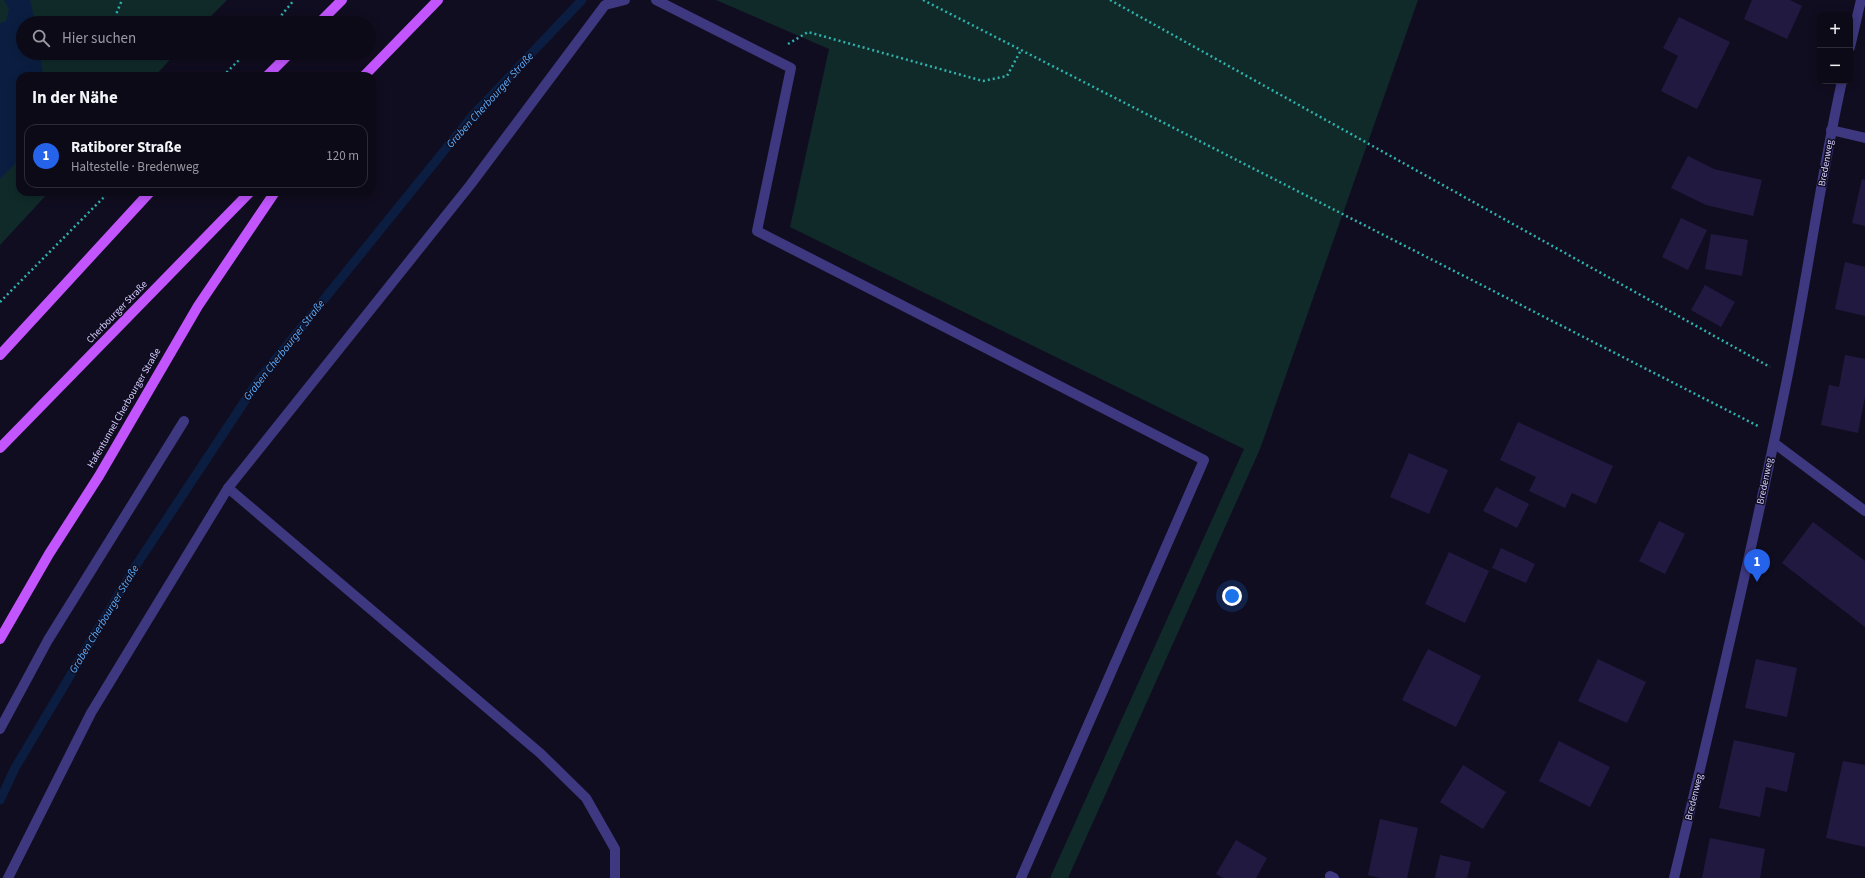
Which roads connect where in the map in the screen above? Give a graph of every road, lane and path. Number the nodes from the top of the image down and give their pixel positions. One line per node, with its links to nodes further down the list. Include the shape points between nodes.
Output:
1 (122, 0): 10 (path)
2 (294, 0): 11 (path)
3 (342, 0): 12 (main road)
4 (438, 0): 20 (main road)
5 (626, 0): 34 (street, via 605,5 471,184)
6 (656, 0): 15 (street)
7 (923, 0): 14 (path)
8 (1110, 0): 30 (path)
9 (1860, 0): 13 (street)
10 (116, 16)
11 (281, 16)
12 (326, 16)
13 (1853, 33)
14 (1021, 50): 15 (path, via 1007,76 982,81 808,32); 32 (path, via 1756,424)
15 (767, 56): 40 (street, via 791,68 757,231 1204,460)
16 (239, 60): 18 (path)
17 (283, 60): 19 (main road)
18 (227, 72)
19 (271, 72)
20 (368, 72)
21 (1841, 84): 22 (street, Bredenweg)
22 (1832, 130): 23 (street); 30 (street, Bredenweg)
23 (1865, 138)
24 (105, 196): 28 (path)
25 (146, 196): 29 (main road)
26 (246, 196): 33 (main road, Cherbourger Straße)
27 (272, 196): 36 (main road, Hafentunnel Cherbourger Straße, via 198,306)
28 (0, 302)
29 (0, 355)
30 (1788, 377): 32 (street, Bredenweg)
31 (184, 421): 37 (street, via 48,640)
32 (1774, 443): 35 (street); 41 (street, Bredenweg)
33 (0, 448)
34 (228, 488): 38 (street, via 91,713); 39 (street, via 540,753 586,798 615,849)
35 (1865, 511)
36 (0, 639)
37 (0, 729)
38 (8, 878)
39 (615, 878)
40 (1021, 878)
41 (1674, 878)

